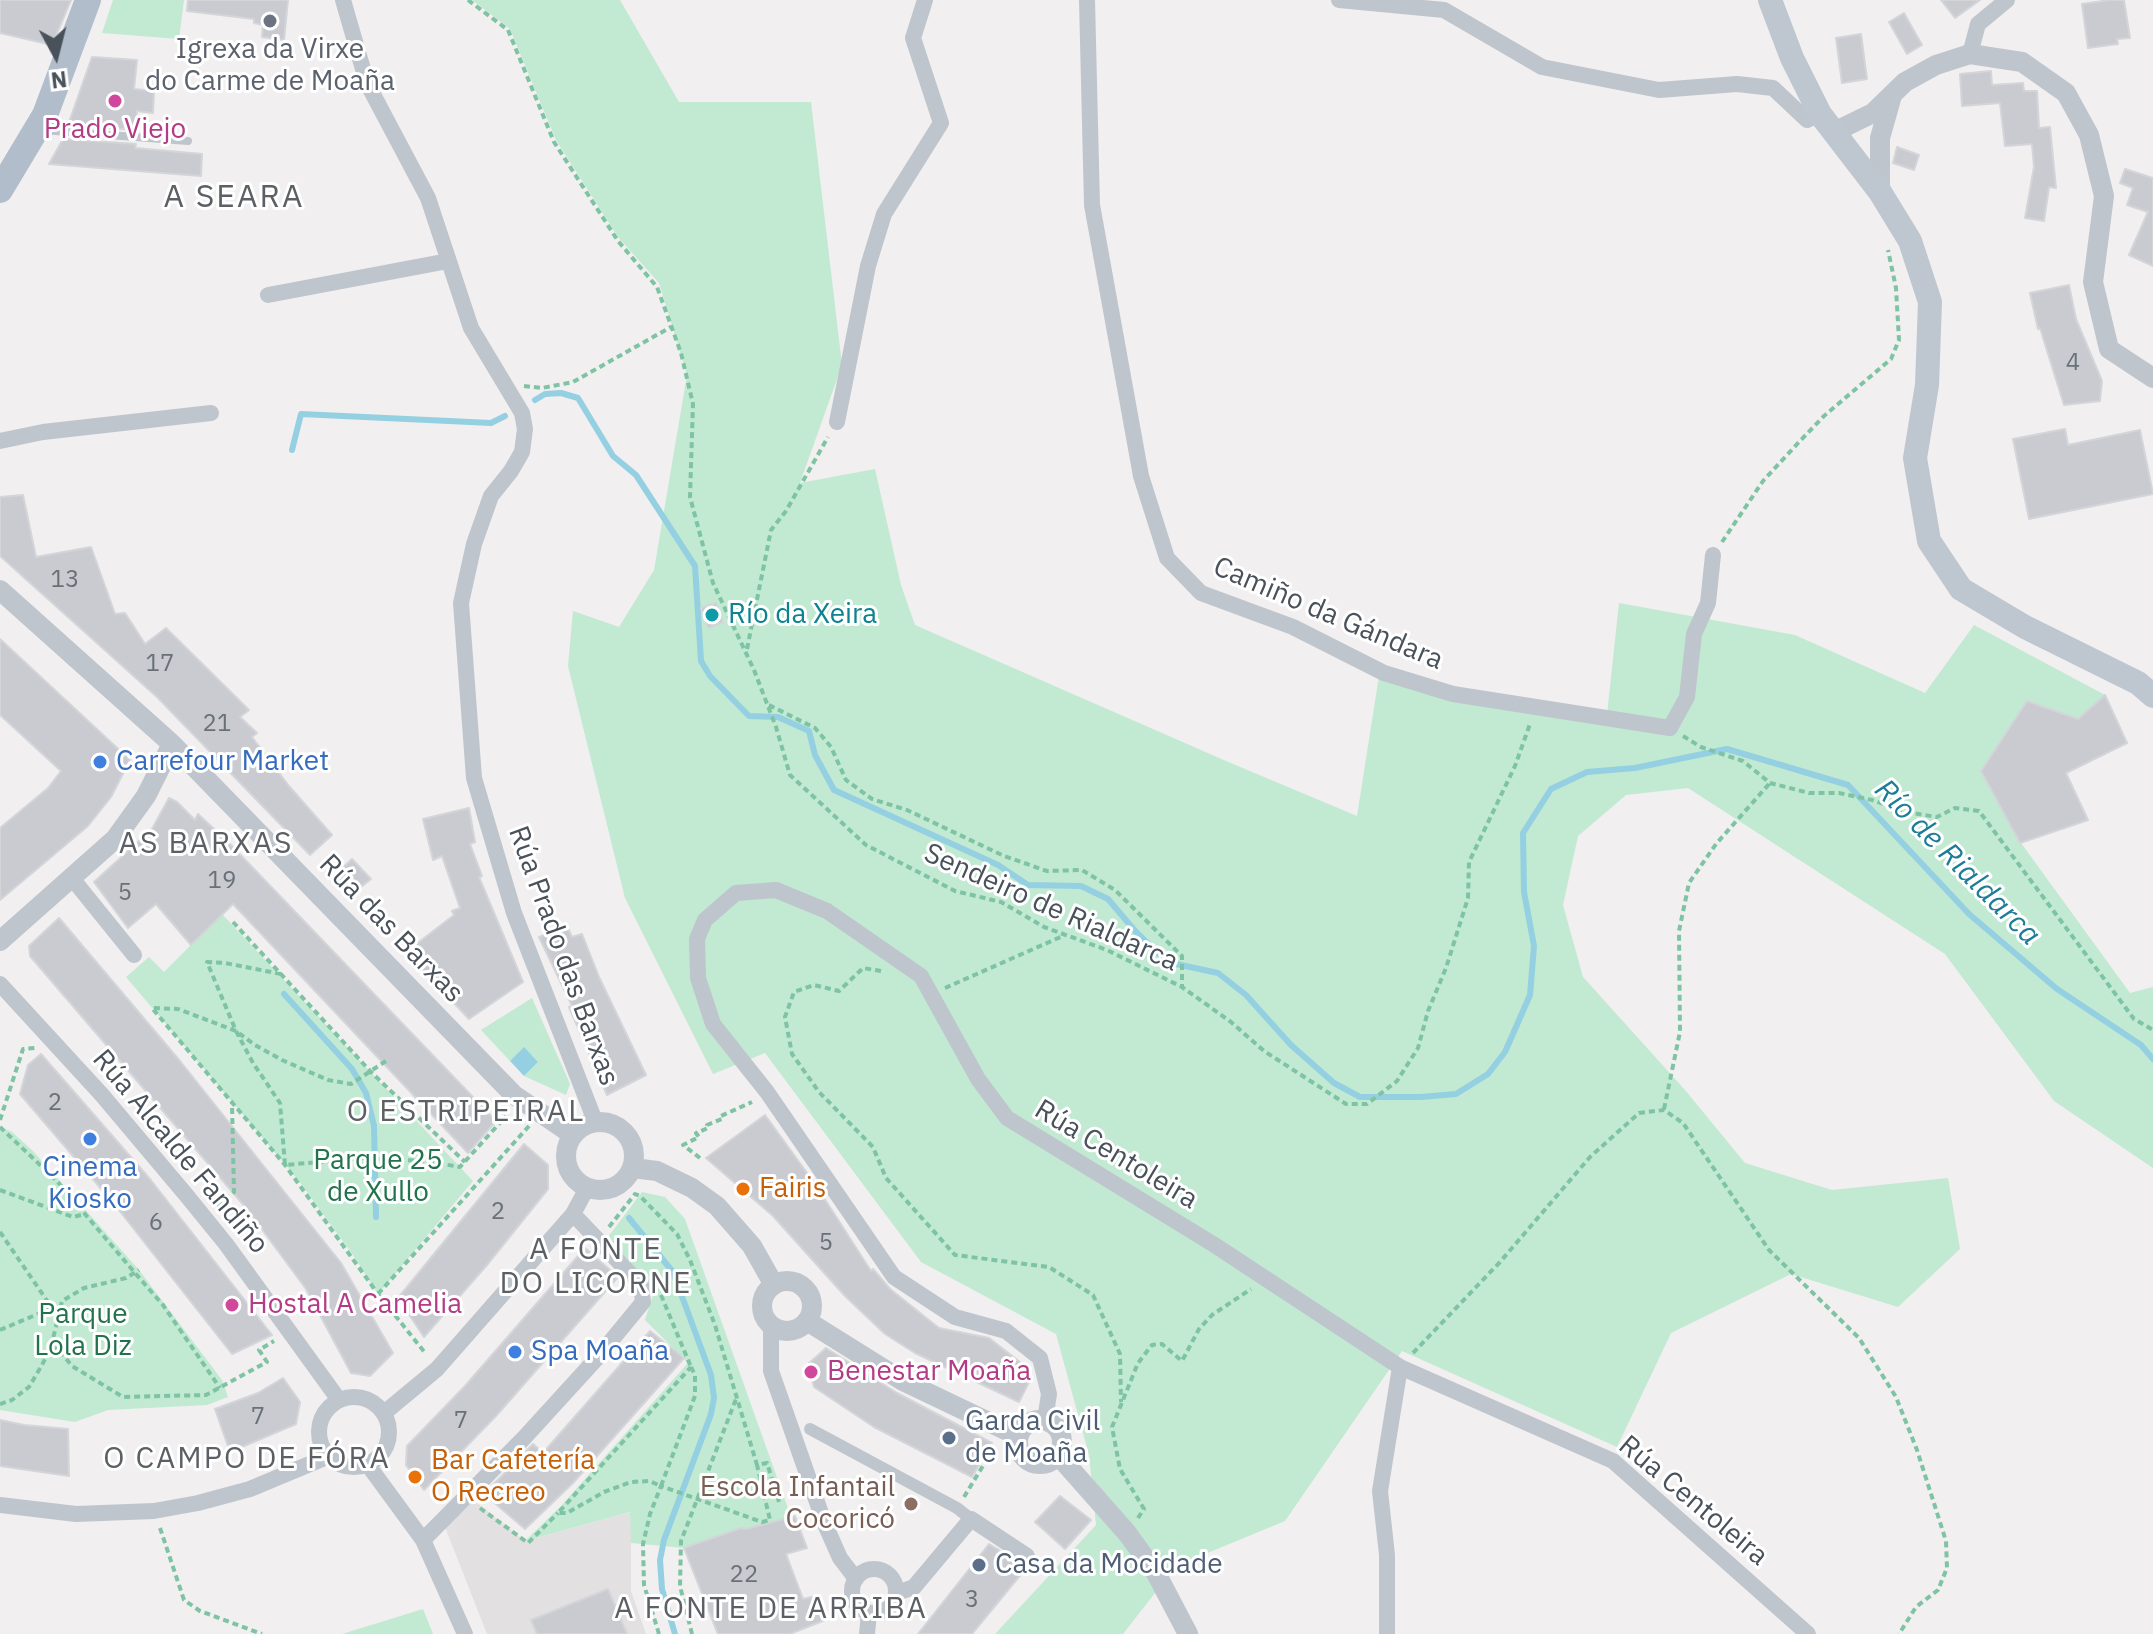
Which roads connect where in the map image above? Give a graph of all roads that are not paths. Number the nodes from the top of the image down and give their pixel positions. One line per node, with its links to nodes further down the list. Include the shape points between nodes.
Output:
1 (88, 0): 12 (main road)
2 (343, 0): 17 (street, Rúa Prado das Barxas, via 367,83 428,198)
3 (925, 0): 21 (street, via 913,38 941,123 884,214 868,266)
4 (1087, 0): 23 (street, Camiño da Gándara, via 1092,205 1141,476 1167,558 1201,593 1293,627 1384,673 1453,694 1670,728 1687,697 1694,634 1708,603)
5 (1339, 0): 8 (street)
6 (1770, 0): 11 (main road, via 1792,58)
7 (2007, 0): 9 (street, via 1978,24)
8 (1444, 5): 11 (street, via 1542,67 1659,90 1737,84 1773,88 1807,120)
9 (1970, 54): 10 (street, via 1915,76); 19 (street, via 2022,62 2066,93 2089,135 2104,196 2093,282 2109,349)
10 (1893, 95): 11 (street, via 1873,113); 14 (street)
11 (1837, 123): 14 (main road)
12 (37, 130): 13 (lane); 15 (main road)
13 (188, 141)
14 (1868, 147): 16 (main road); 16 (street)
15 (0, 190)
16 (1880, 192): 25 (main road, via 1910,241 1930,302 1927,385 1915,458 1929,541 1961,589 2138,683)
17 (448, 261): 18 (street); 31 (street, Rúa Prado das Barxas, via 471,328 507,384 525,429 522,452 491,496 461,603 474,778 514,913)
18 (268, 295)
19 (2153, 378)
20 (211, 413): 22 (street)
21 (837, 422)
22 (0, 441)
23 (1713, 555)
24 (0, 590): 26 (street, Rúa das Barxas)
25 (2153, 696)
26 (172, 744): 27 (street, via 146,796 115,839); 32 (street, Rúa das Barxas, via 503,1084)
27 (71, 877): 28 (street); 29 (street)
28 (0, 941)
29 (134, 955)
30 (0, 984): 40 (street, Rúa Alcalde Fandiño, via 205,1218)
31 (595, 1121): 32 (street); 33 (street, via 618,1126 627,1134 633,1144)
32 (573, 1135): 34 (street, via 567,1146 569,1171)
33 (633, 1168): 34 (street, via 619,1185); 36 (street, via 657,1171 717,1206 752,1246)
34 (587, 1188): 35 (street)
35 (573, 1214): 41 (street, via 437,1369); 50 (street, via 641,1285 643,1302 597,1358)
36 (774, 1285): 37 (street, via 796,1283 808,1292 812,1307); 38 (street, via 762,1305)
37 (807, 1321): 38 (street, via 794,1330); 44 (street, via 903,1381)
38 (771, 1326): 52 (street, via 771,1371 824,1522)
39 (1400, 1367): 42 (street, Rúa Centoleira, via 1007,1118 978,1079 921,976 827,911 776,890 736,893 705,920 697,939 698,978 713,1024 767,1092 894,1277 955,1317 1006,1331 1040,1358 1049,1394); 58 (street, via 1380,1491); 59 (street, Rúa Centoleira, via 1613,1461)
40 (339, 1400): 41 (street, via 369,1399); 46 (street, via 320,1425 319,1436)
41 (384, 1413): 47 (street, via 388,1443)
42 (1045, 1420): 44 (street); 45 (street, via 1057,1428 1062,1441)
43 (810, 1429): 49 (street)
44 (1011, 1433): 45 (street, via 1025,1459 1049,1463)
45 (1058, 1455): 57 (street, via 1127,1533 1156,1573)
46 (329, 1456): 47 (street, via 347,1466); 48 (street, via 250,1489 154,1511 76,1514)
47 (368, 1465): 50 (street)
48 (0, 1505)
49 (971, 1519): 51 (street); 53 (street, via 914,1587)
50 (423, 1540): 55 (street)
51 (1027, 1556)
52 (856, 1579): 53 (street, via 867,1570 881,1570 893,1579); 54 (street, via 854,1599)
53 (897, 1593): 54 (street, via 884,1612)
54 (869, 1613): 56 (street)
55 (465, 1634)
56 (867, 1634)
57 (1188, 1634)
58 (1387, 1634)
59 (1808, 1634)

